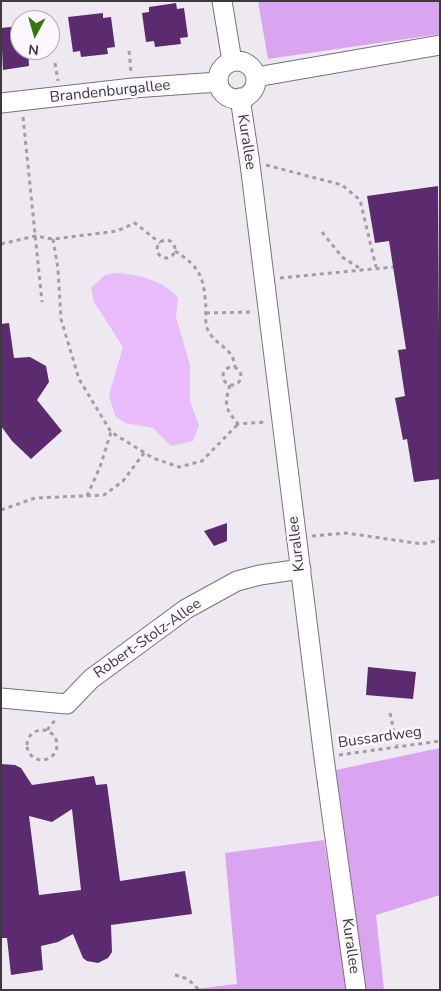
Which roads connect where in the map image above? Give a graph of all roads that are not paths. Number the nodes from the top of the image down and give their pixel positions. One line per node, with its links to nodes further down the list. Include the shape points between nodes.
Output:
1 (222, 1): 3 (street)
2 (440, 45): 4 (street)
3 (232, 61): 4 (street, via 250,66); 5 (street, via 222,67)
4 (256, 77): 6 (street, via 250,93)
5 (218, 82): 6 (street, via 223,93); 7 (street, Brandenburgallee)
6 (240, 98): 8 (street, Kurallee)
7 (1, 103)
8 (300, 569): 9 (street, Robert-Stolz-Allee, via 237,581 186,609 92,679 66,704); 10 (street, Kurallee)
9 (1, 698)
10 (356, 990)

